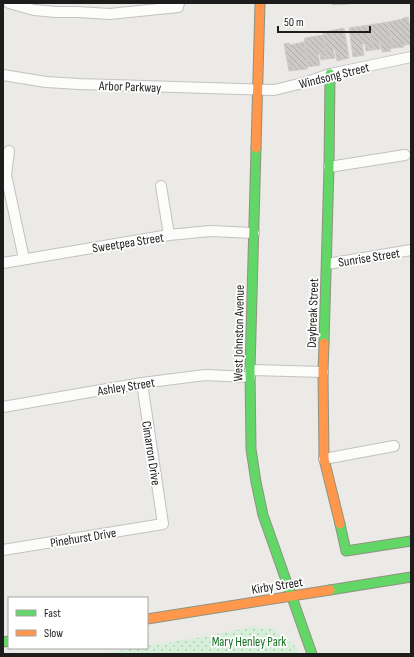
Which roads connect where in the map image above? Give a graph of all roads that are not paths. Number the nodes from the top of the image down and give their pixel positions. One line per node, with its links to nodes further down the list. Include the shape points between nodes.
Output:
1 (9, 3): 4 (street, via 34,10 56,12)
2 (260, 3): 8 (street, West Johnston Avenue)
3 (178, 5): 4 (street, via 110,14)
4 (77, 8)
5 (411, 57): 6 (street, Windsong Street)
6 (330, 74): 8 (street, Windsong Street, via 274,90); 11 (street, Daybreak Street)
7 (3, 75): 8 (street, Arbor Parkway, via 79,84)
8 (258, 90): 13 (street, West Johnston Avenue)
9 (9, 151): 16 (street, via 6,175)
10 (405, 155): 11 (street)
11 (329, 167): 18 (street, Daybreak Street)
12 (161, 186): 14 (street)
13 (254, 233): 14 (street, Sweetpea Street, via 210,231); 20 (street, West Johnston Avenue)
14 (169, 235): 16 (street, Sweetpea Street)
15 (411, 250): 18 (street, Sunrise Street)
16 (24, 259): 17 (street, Sweetpea Street)
17 (3, 263)
18 (327, 264): 19 (street, Daybreak Street)
19 (324, 372): 20 (street, Ashley Street); 24 (street, Daybreak Street)
20 (250, 374): 21 (street, Ashley Street, via 205,375); 29 (street, West Johnston Avenue, via 251,450 256,482 263,515)
21 (142, 383): 22 (street, Ashley Street); 25 (street, Cimarron Drive)
22 (3, 407)
23 (394, 446): 24 (street)
24 (324, 459): 26 (street, Daybreak Street, via 346,551)
25 (163, 524): 27 (street, Pinehurst Drive)
26 (411, 541)
27 (3, 550)
28 (411, 577): 29 (street, Kirby Street)
29 (292, 596): 30 (street, Kirby Street); 31 (street, West Johnston Avenue)
30 (148, 619)
31 (312, 654)

